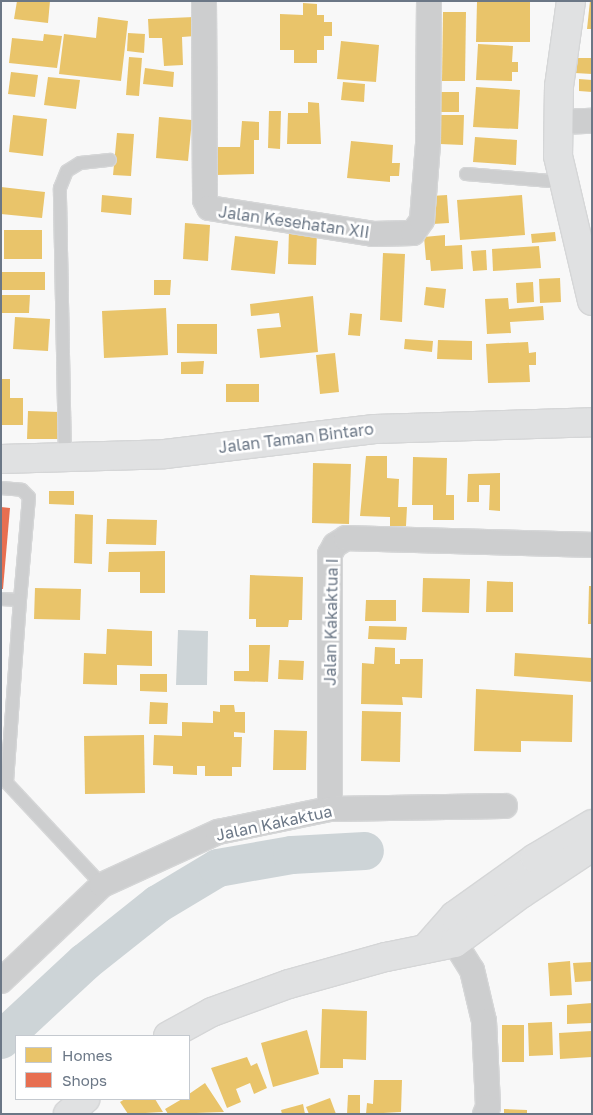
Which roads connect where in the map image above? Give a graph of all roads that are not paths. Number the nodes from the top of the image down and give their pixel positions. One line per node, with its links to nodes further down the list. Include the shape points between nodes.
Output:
1 (204, 1): 2 (street, Jalan Kesehatan XII, via 205,200 209,208 373,234 413,233 422,220 428,144)
2 (429, 1)
3 (571, 1): 5 (street, via 559,86)
4 (592, 121): 5 (street)
5 (558, 122): 8 (street, via 558,156)
6 (110, 160): 11 (lane, via 80,163 66,171 60,188)
7 (466, 174): 8 (lane)
8 (563, 182): 9 (street)
9 (592, 301)
10 (592, 422): 11 (street, Jalan Taman Bintaro, via 374,428 165,454)
11 (65, 458): 12 (street, Jalan Taman Bintaro)
12 (1, 459)
13 (1, 488): 16 (lane, via 22,490 29,496)
14 (592, 545): 19 (street, Jalan Kakaktua I, via 346,538 335,545 330,554)
15 (1, 598): 16 (lane)
16 (20, 600): 17 (lane)
17 (4, 783): 22 (lane)
18 (505, 806): 19 (street, Jalan Kakaktua)
19 (330, 809): 22 (street, Jalan Kakaktua, via 218,832)
20 (586, 845): 21 (street)
21 (542, 866): 23 (street); 24 (street, via 454,916)
22 (98, 882): 25 (street, Jalan Kakaktua)
23 (456, 943): 24 (street); 29 (street, via 472,970 484,1021 488,1107)
24 (425, 949): 26 (street, via 289,984 212,1012)
25 (1, 982)
26 (170, 1035)
27 (84, 1100): 28 (street)
28 (68, 1114)
29 (485, 1114)

